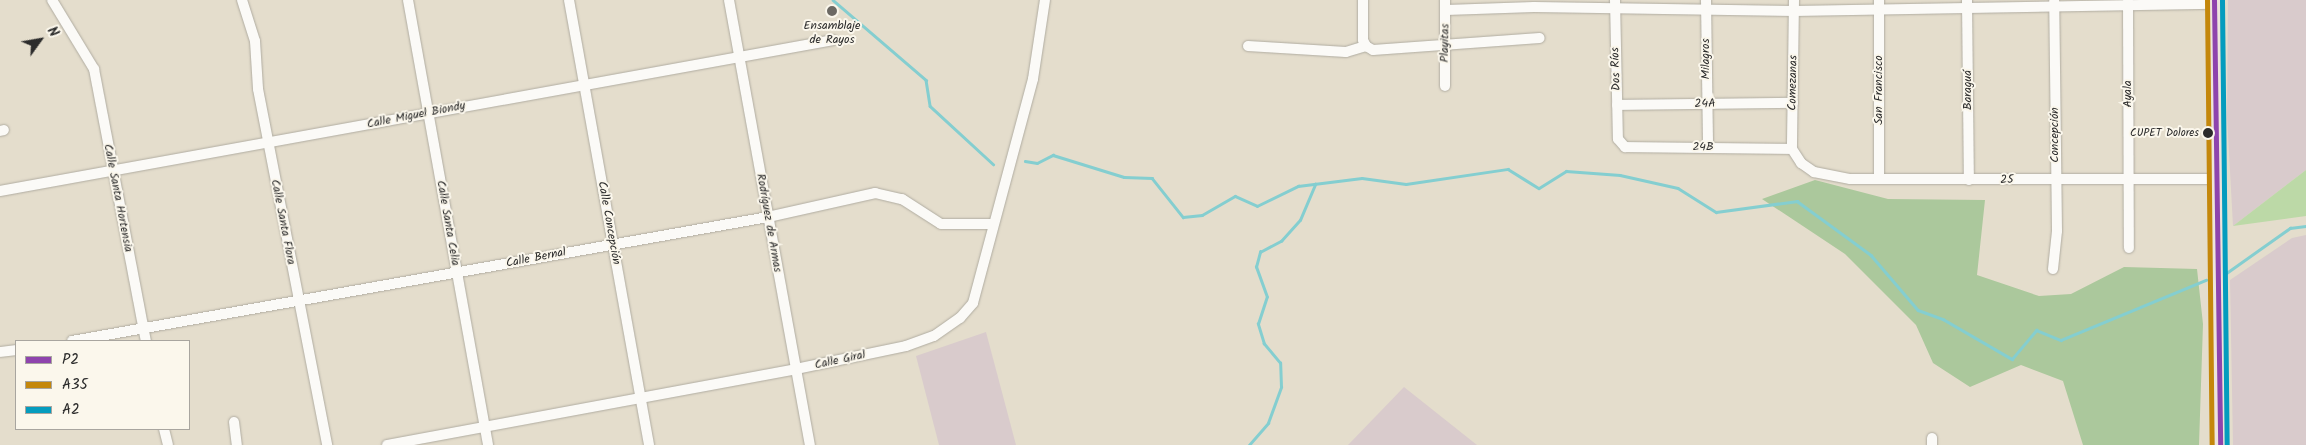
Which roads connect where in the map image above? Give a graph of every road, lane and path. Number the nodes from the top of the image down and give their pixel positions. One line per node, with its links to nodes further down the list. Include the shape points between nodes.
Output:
1 (52, 0): 35 (street, Calle Santa Hortensia, via 94,69)
2 (242, 0): 32 (street, Calle Santa Flora, via 255,41 258,89)
3 (408, 0): 30 (street, Calle Santa Celia)
4 (569, 0): 25 (street, Calle Concepción)
5 (729, 0): 24 (street, Rodríguez de Armas)
6 (1045, 0): 43 (street, Calle Giral, via 1033,80)
7 (1363, 0): 21 (street)
8 (1794, 0): 18 (street, Comezanas)
9 (2214, 2): 11 (street); 39 (main road)
10 (2054, 3): 11 (street); 13 (street); 38 (street, Concepción)
11 (2128, 3): 36 (street, Ayala)
12 (1534, 4): 14 (street); 15 (street)
13 (1967, 4): 17 (street); 40 (street, Baraguá)
14 (1446, 5): 22 (street, Playitas)
15 (1615, 5): 16 (street); 29 (street, Dos Ríos)
16 (1706, 5): 18 (street); 28 (street, Milagros)
17 (1880, 5): 18 (street); 37 (street, San Francisco)
18 (1794, 11): 27 (street, Comezanas)
19 (1540, 38): 22 (street)
20 (833, 40): 24 (street, Calle Miguel Biondy)
21 (1364, 43): 22 (street, via 1373,50); 23 (street, via 1346,52)
22 (1444, 44): 26 (street, Playitas)
23 (1248, 46)
24 (740, 58): 25 (street, Calle Miguel Biondy); 42 (street, Rodríguez de Armas)
25 (584, 83): 30 (street, Calle Miguel Biondy); 44 (street, Calle Concepción)
26 (1445, 86)
27 (1793, 103): 28 (street, 24A); 34 (street, Comezanas)
28 (1706, 104): 29 (street, 24A); 33 (street, Milagros)
29 (1618, 105): 31 (street, Dos Ríos)
30 (429, 112): 32 (street, Calle Miguel Biondy); 47 (street, Calle Santa Celia)
31 (1618, 139): 33 (street, 24B, via 1626,147)
32 (268, 144): 35 (street, Calle Miguel Biondy); 48 (street, Calle Santa Flora)
33 (1708, 147): 34 (street, 24B)
34 (1792, 149): 37 (street, 25, via 1801,163 1814,172 1850,179)
35 (113, 171): 41 (street, Calle Miguel Biondy); 49 (street, Calle Santa Hortensia)
36 (2127, 178): 38 (street, 25); 39 (street, 25); 45 (street, Ayala)
37 (1880, 179): 40 (street, 25)
38 (2056, 179): 40 (street, 25); 46 (street, Concepción, via 2057,231)
39 (2216, 179): 66 (main road)
40 (1968, 180)
41 (0, 191)
42 (768, 217): 43 (street, Calle Bernal, via 875,193 902,199 941,224); 44 (street, Calle Bernal); 54 (street, Rodríguez de Armas)
43 (993, 224): 54 (street, Calle Giral, via 974,302 960,318 934,336 906,346)
44 (612, 244): 47 (street, Calle Bernal); 55 (street, Calle Concepción)
45 (2129, 248)
46 (2053, 269)
47 (457, 274): 48 (street, Calle Bernal); 57 (street, Calle Santa Celia)
48 (299, 300): 49 (street, Calle Bernal); 61 (street, Calle Santa Flora)
49 (144, 330): 50 (street, Calle Bernal); 51 (street, Calle Santa Hortensia)
50 (79, 340)
51 (146, 340)
52 (15, 350): 53 (street)
53 (0, 352)
54 (796, 369): 55 (street, Calle Giral); 65 (street, Rodríguez de Armas)
55 (641, 397): 57 (street, Calle Giral); 64 (street, Calle Concepción)
56 (234, 422): 60 (street)
57 (484, 426): 62 (street, Calle Giral); 63 (street, Calle Santa Celia)
58 (164, 430): 59 (street)
59 (168, 445)
60 (237, 445)
61 (327, 445)
62 (388, 445)
63 (488, 445)
64 (649, 445)
65 (810, 445)
66 (2220, 445)

